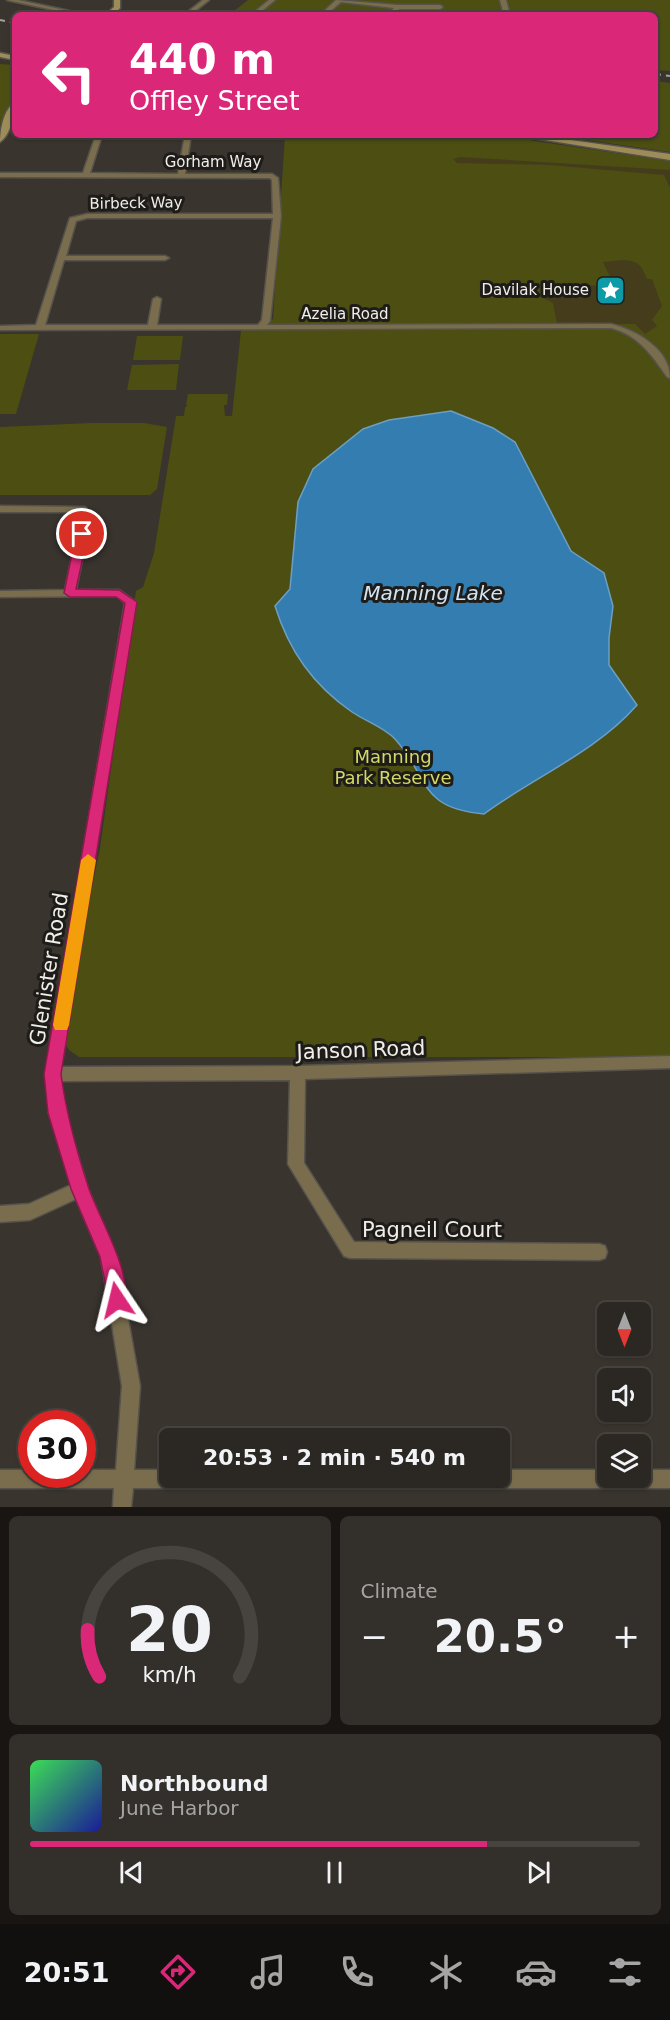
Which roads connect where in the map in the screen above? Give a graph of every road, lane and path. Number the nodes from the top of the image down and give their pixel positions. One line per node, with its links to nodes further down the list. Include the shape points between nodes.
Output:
1 (10, 0): 5 (street)
2 (206, 0): 9 (street)
3 (271, 0): 10 (street)
4 (340, 0): 7 (street); 11 (street)
5 (20, 1): 8 (street)
6 (440, 3): 7 (street)
7 (398, 7): 12 (street)
8 (71, 12)
9 (191, 12)
10 (257, 12)
11 (326, 12)
12 (393, 12)
13 (12, 111): 18 (main road)
14 (98, 138): 22 (street)
15 (187, 138): 20 (street)
16 (541, 138): 19 (main road)
17 (562, 138): 19 (main road)
18 (0, 139)
19 (670, 155)
20 (181, 174): 22 (street, Gorham Way); 23 (street, Gorham Way, via 272,176 276,179)
21 (0, 175): 22 (street, Gorham Way)
22 (86, 175)
23 (277, 216): 24 (street, Birbeck Way, via 87,216 73,219); 27 (street, Gorham Way, via 266,321)
24 (61, 258): 25 (street); 28 (street, Birbeck Way)
25 (165, 258)
26 (157, 298): 29 (street)
27 (262, 325): 29 (street, Azelia Road); 31 (street, Azelia Road, via 610,326 628,329 641,337)
28 (40, 327): 29 (street, Azelia Road); 30 (street, Azelia Road)
29 (152, 327)
30 (0, 328)
31 (670, 375)
32 (0, 509): 33 (street, via 82,509 86,514)
33 (70, 593): 34 (street); 37 (street, Glenister Road, via 119,593 131,602)
34 (0, 594)
35 (670, 1062): 36 (street, Janson Road)
36 (298, 1073): 37 (street, Janson Road); 40 (street, Pagneil Court, via 296,1164 350,1250)
37 (53, 1074): 38 (street, Glenister Road, via 57,1113)
38 (80, 1189): 39 (street, via 30,1212); 42 (street, Glenister Road, via 109,1257 131,1386)
39 (0, 1214)
40 (599, 1252)
41 (0, 1479): 42 (street)
42 (125, 1479): 43 (street); 44 (street, Glenister Road)
43 (670, 1479)
44 (122, 1507)

